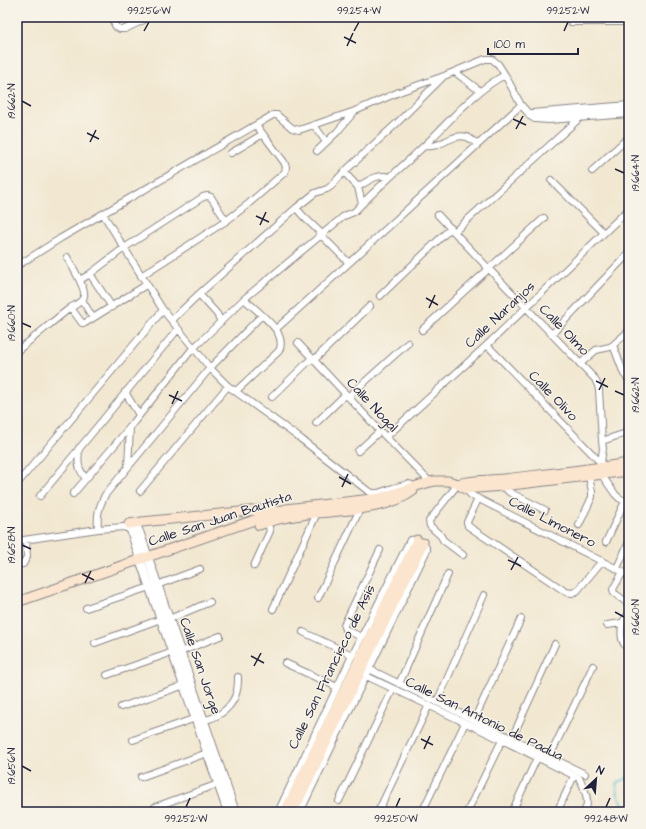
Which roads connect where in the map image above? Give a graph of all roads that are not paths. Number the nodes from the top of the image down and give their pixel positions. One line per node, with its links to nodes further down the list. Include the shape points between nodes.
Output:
1 (112, 17): 2 (street, via 116,27 122,30)
2 (149, 17)
3 (568, 17): 4 (street, via 571,22)
4 (629, 22)
5 (455, 72): 6 (street, via 485,60 492,60); 7 (street); 8 (street)
6 (505, 75): 8 (street); 9 (street)
7 (444, 76): 12 (street); 27 (street)
8 (480, 91): 23 (street)
9 (521, 105): 14 (street); 22 (street)
10 (629, 106): 11 (street)
11 (592, 109): 15 (street); 16 (street)
12 (354, 111): 18 (street); 21 (street)
13 (629, 113): 16 (street)
14 (530, 115): 15 (street, via 535,118)
15 (550, 115): 16 (street)
16 (583, 116): 38 (street)
17 (256, 124): 18 (street, via 277,115 296,130); 19 (street); 34 (street)
18 (314, 124): 21 (street)
19 (263, 134): 25 (street); 37 (street, via 284,162 286,170)
20 (629, 137): 26 (street)
21 (326, 142): 24 (street)
22 (478, 144): 23 (street, via 467,137 455,137 434,146); 44 (street)
23 (424, 146): 28 (street)
24 (317, 151)
25 (231, 153)
26 (592, 171)
27 (344, 172): 30 (street); 32 (street, via 330,187 315,193)
28 (390, 177): 30 (street, via 380,176); 31 (street)
29 (552, 180): 39 (street)
30 (358, 187): 31 (street)
31 (362, 204): 40 (street)
32 (296, 208): 40 (street); 51 (street)
33 (629, 209): 39 (street, Calle Naranjos)
34 (103, 214): 41 (street); 45 (street)
35 (438, 215): 38 (street, Calle Olmo)
36 (544, 218): 46 (street)
37 (226, 221): 41 (street, via 211,197 203,197); 48 (street)
38 (452, 230): 46 (street, Calle Olmo); 52 (street)
39 (604, 233): 58 (street, Calle Naranjos)
40 (322, 234): 44 (street); 53 (street)
41 (124, 248): 47 (street); 48 (street)
42 (629, 253): 68 (street)
43 (67, 257): 49 (street)
44 (349, 263): 65 (street)
45 (17, 266)
46 (488, 268): 58 (street, Calle Olmo); 66 (street)
47 (90, 274): 49 (street); 56 (street)
48 (141, 276): 50 (street)
49 (80, 280): 54 (street, via 84,292)
50 (146, 285): 56 (street); 59 (street)
51 (199, 294): 62 (street); 63 (street)
52 (380, 296)
53 (244, 299): 60 (street); 63 (street)
54 (82, 300): 57 (street); 61 (street)
55 (370, 306): 75 (street)
56 (112, 307): 61 (street)
57 (71, 308): 61 (street, via 84,324); 74 (street)
58 (526, 308): 68 (street, Calle Olmo); 71 (street, Calle Naranjos)
59 (163, 310): 62 (street); 100 (street)
60 (262, 315): 65 (street); 77 (street)
61 (93, 318)
62 (172, 320): 64 (street)
63 (221, 322): 73 (street)
64 (178, 329): 73 (street); 81 (street)
65 (276, 329): 80 (street, via 281,342 279,351)
66 (422, 330)
67 (629, 331): 72 (street)
68 (552, 334): 76 (street, Calle Olmo)
69 (298, 343): 75 (street, Calle Nogal)
70 (408, 343): 82 (street)
71 (487, 345): 89 (street, Calle Naranjos); 95 (street, Calle Olivo)
72 (614, 345): 76 (street, via 596,350); 78 (street, via 624,374)
73 (193, 348): 77 (street); 84 (street)
74 (17, 351)
75 (313, 359): 82 (street, Calle Nogal); 83 (street)
76 (580, 364): 90 (street, Calle Olmo, via 598,386)
77 (210, 368): 79 (street); 94 (street)
78 (629, 380)
79 (228, 386): 80 (street); 104 (street)
80 (236, 391): 101 (street, via 368,491 378,493 408,484)
81 (125, 392): 84 (street); 91 (street)
82 (347, 396): 85 (street); 87 (street, Calle Nogal)
83 (272, 397)
84 (139, 415): 86 (street)
85 (316, 423)
86 (130, 427): 94 (street); 98 (street)
87 (380, 431): 89 (street, Calle Nogal); 92 (street)
88 (629, 432): 90 (street)
89 (386, 437): 99 (street, Calle Nogal)
90 (602, 441): 95 (street, Calle Olmo)
91 (79, 448): 98 (street, via 78,465); 106 (street)
92 (358, 451)
93 (629, 464): 95 (main road)
94 (128, 467): 116 (street, via 99,506)
95 (600, 469): 96 (main road); 97 (main road); 102 (main road, via 464,482); 108 (street, Calle Olivo, via 615,494)
96 (629, 471)
97 (589, 476): 103 (main road); 114 (street, via 592,497)
98 (86, 479): 105 (street)
99 (430, 482): 101 (main road); 102 (main road, via 440,480)
100 (17, 484)
101 (420, 485): 109 (main road, Calle San Juan Bautista, via 406,496 390,503); 112 (main road, Calle San Juan Bautista, via 380,498 295,508)
102 (462, 486): 103 (main road); 107 (street, Calle Limonero); 123 (street, via 429,521 430,526 443,540)
103 (503, 486): 110 (street)
104 (140, 491)
105 (73, 494)
106 (40, 496)
107 (478, 499): 125 (street, Calle Limonero); 125 (street, via 467,522 468,526 566,592 577,591)
108 (627, 502): 120 (street)
109 (360, 509): 111 (main road, Calle San Juan Bautista); 134 (street)
110 (545, 510)
111 (317, 513): 112 (main road, Calle San Juan Bautista); 140 (street)
112 (279, 515): 113 (main road, Calle San Juan Bautista); 115 (main road, via 269,509)
113 (262, 521): 115 (main road, via 250,517); 124 (main road, Calle San Juan Bautista); 127 (street, via 270,526 270,531)
114 (579, 525)
115 (131, 527): 116 (street); 124 (street, Calle San Jorge, via 140,534)
116 (98, 529): 118 (street)
117 (17, 540): 118 (street)
118 (26, 540): 126 (street, via 27,557 23,564)
119 (420, 542): 148 (street, Calle San Francisco de Asís, via 410,540); 154 (main road, Calle San Francisco de Asís)
120 (606, 542)
121 (629, 542): 128 (street)
122 (380, 550): 148 (street, via 344,625 345,629)
123 (463, 555)
124 (145, 561): 132 (street, Calle San Jorge); 135 (main road, Calle San Juan Bautista); 138 (main road, Calle San Juan Bautista)
125 (602, 561): 128 (street, Calle Limonero)
126 (17, 564)
127 (254, 566)
128 (617, 568): 131 (street, Calle Limonero)
129 (200, 569): 132 (street)
130 (448, 574): 158 (street)
131 (626, 574): 137 (street, via 613,591)
132 (154, 586): 139 (street); 142 (street, Calle San Jorge)
133 (484, 595): 162 (street)
134 (318, 598)
135 (17, 602)
136 (210, 602): 142 (street)
137 (629, 604)
138 (17, 608)
139 (86, 608)
140 (273, 609)
141 (629, 613): 144 (street)
142 (165, 619): 149 (street); 152 (street, Calle San Jorge)
143 (521, 619): 166 (street)
144 (622, 623): 145 (street); 151 (street, via 622,642)
145 (607, 625)
146 (302, 632): 154 (street)
147 (220, 636): 152 (street)
148 (361, 637): 154 (street, Calle San Francisco de Asís)
149 (95, 643)
150 (555, 644): 168 (street)
151 (629, 649)
152 (176, 652): 156 (street); 159 (street, Calle San Jorge); 165 (street, Calle San Jorge)
153 (285, 663): 160 (street)
154 (357, 666): 158 (street, Calle San Antonio de Padua); 160 (street, Calle San Francisco de Asís); 161 (street, Calle San Antonio de Padua); 183 (main road, Calle San Francisco de Asís); 184 (main road, Calle San Francisco de Asís); 185 (street, Calle San Francisco de Asís)
155 (593, 666): 172 (street)
156 (107, 675)
157 (238, 677): 165 (street, via 237,691 231,704 221,714 208,720)
158 (399, 684): 162 (street, Calle San Antonio de Padua)
159 (185, 685): 164 (street); 165 (street, Calle San Jorge)
160 (337, 687): 182 (street, Calle San Francisco de Asís)
161 (393, 689): 163 (street, Calle San Antonio de Padua); 178 (street)
162 (436, 702): 166 (street, Calle San Antonio de Padua)
163 (429, 706): 167 (street, Calle San Antonio de Padua); 186 (street)
164 (121, 707)
165 (200, 719): 169 (street); 171 (street, Calle San Jorge); 181 (street, Calle San Jorge)
166 (474, 720): 168 (street, Calle San Antonio de Padua)
167 (465, 723): 170 (street, Calle San Antonio de Padua); 187 (street)
168 (512, 738): 172 (street, Calle San Antonio de Padua)
169 (133, 740)
170 (502, 740): 173 (street, Calle San Antonio de Padua); 188 (street)
171 (207, 753): 176 (street); 177 (street, Calle San Jorge)
172 (550, 756): 174 (street, Calle San Antonio de Padua)
173 (537, 758): 175 (street, Calle San Antonio de Padua); 189 (street)
174 (585, 774)
175 (574, 776): 190 (street); 191 (street, Calle San Antonio de Padua, via 581,780 587,800)
176 (140, 777)
177 (218, 784): 179 (street); 180 (street, Calle San Jorge)
178 (339, 801)
179 (155, 807)
180 (228, 812)
181 (235, 812)
182 (278, 812)
183 (285, 812)
184 (293, 812)
185 (300, 812)
186 (378, 812)
187 (422, 812)
188 (467, 812)
189 (512, 812)
190 (557, 812)
191 (584, 812)

